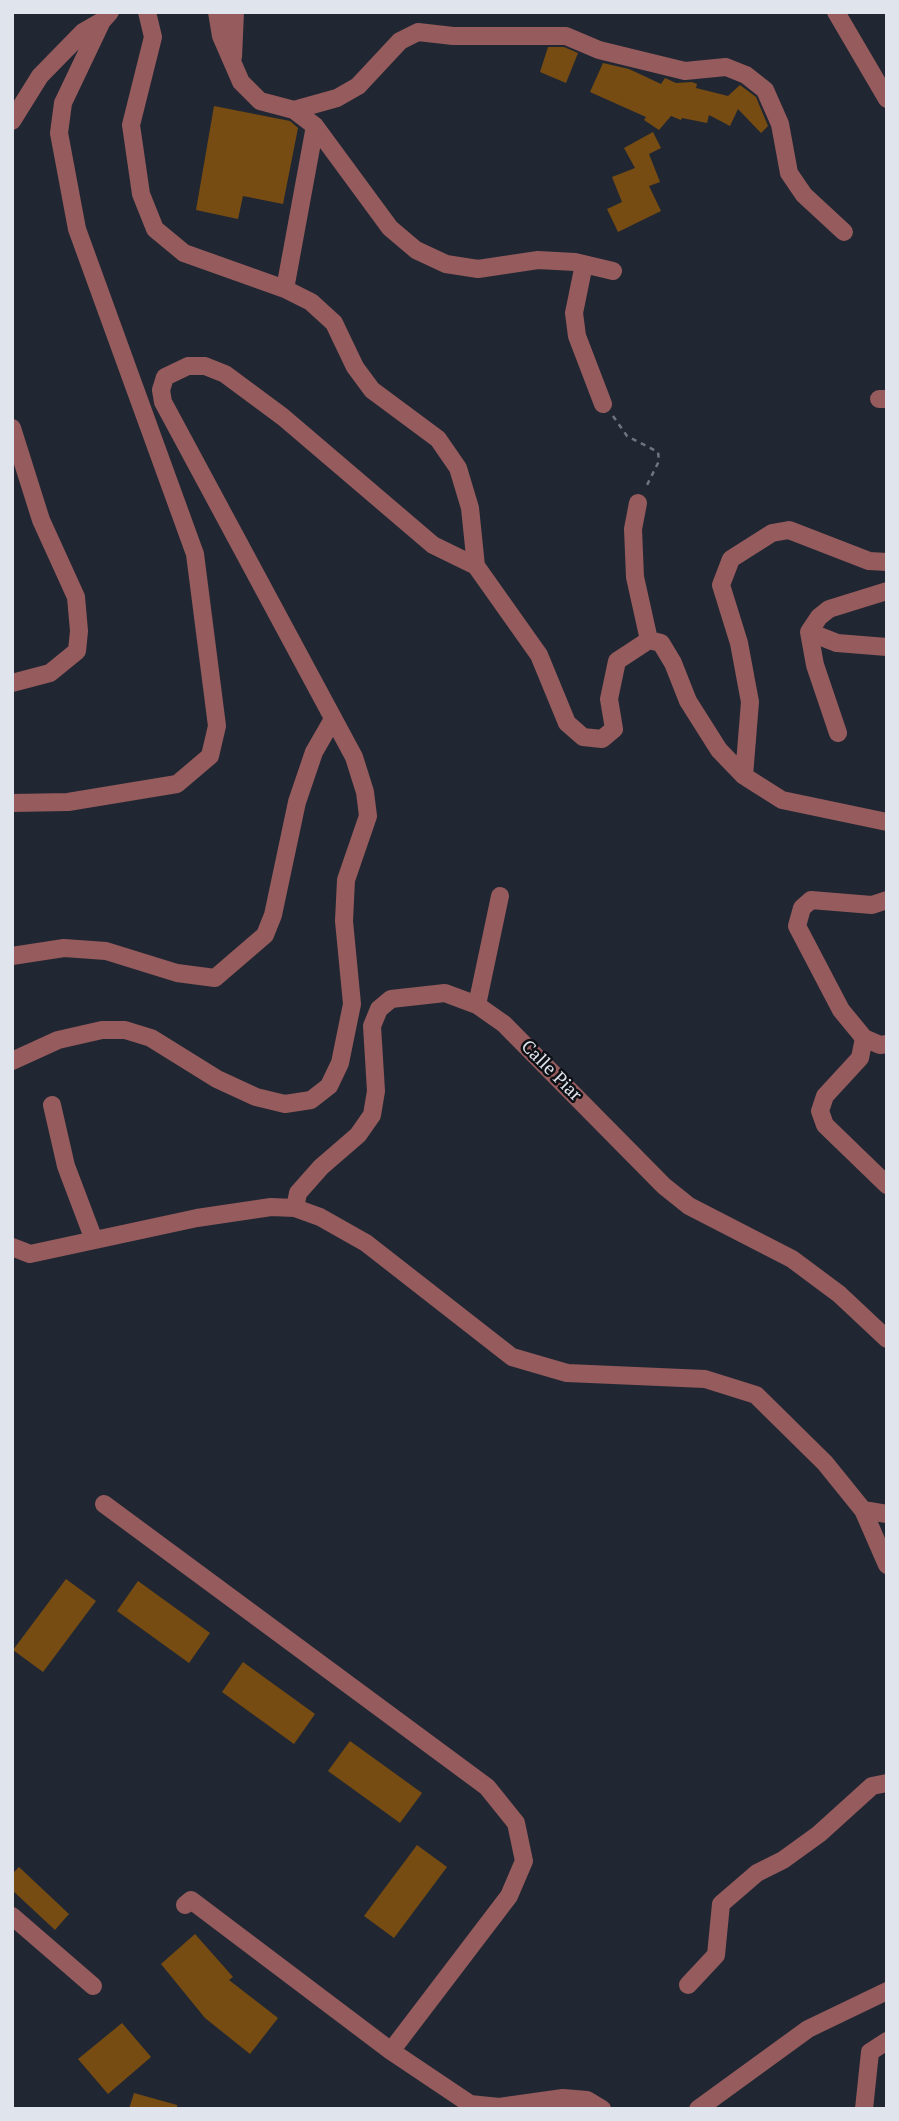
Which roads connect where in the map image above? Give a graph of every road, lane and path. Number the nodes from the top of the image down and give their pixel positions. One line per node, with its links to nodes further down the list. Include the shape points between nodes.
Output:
1 (147, 12): 14 (street, via 153,37 131,125 141,194 155,229 184,253)
2 (217, 12): 6 (street, via 221,36)
3 (235, 12): 6 (street)
4 (836, 12): 7 (street)
5 (106, 16): 9 (street, via 83,32 40,76); 28 (street, via 63,103 59,133 66,184 76,229 195,554 217,726 211,756 177,784 68,802)
6 (233, 57): 8 (street, via 241,82 260,101)
7 (887, 99)
8 (294, 110): 10 (street); 11 (street, via 337,98 358,86 400,41 418,32 566,36 600,50 685,71 726,67 765,90 780,124 789,173 804,195)
9 (12, 121)
10 (315, 126): 12 (street, via 390,228 416,250 446,264 478,269 538,260); 14 (street)
11 (844, 232)
12 (583, 264): 13 (street); 15 (street, via 574,313 577,336)
13 (613, 271)
14 (285, 289): 19 (street, via 311,302 334,323 372,390 438,439 458,468 470,508)
15 (603, 404): 17 (path, via 627,436 659,452)
16 (12, 428): 24 (street, via 41,520 76,597 79,631 77,651 50,673)
17 (638, 503): 22 (street, via 633,528 635,577)
18 (887, 562): 27 (street, via 869,561 789,530 772,533 731,559 721,585 739,643 750,702)
19 (476, 566): 22 (street, via 539,655 567,723 583,737 602,739 614,729 609,699 617,661); 25 (street, via 433,545 283,417 225,374 205,366 188,366 165,377 163,402)
20 (887, 591): 21 (street, via 830,609)
21 (809, 632): 23 (street, via 837,643); 26 (street)
22 (649, 640): 27 (street, via 661,643 688,701 719,750)
23 (887, 647)
24 (12, 683)
25 (333, 719): 32 (street, via 314,752 297,802 265,935 215,978 177,973 106,951 64,948); 36 (street, via 354,757 368,816 346,880 344,921 352,1004 340,1063 329,1086 311,1100 285,1104 256,1097 151,1038 125,1030 58,1040)
26 (838, 733)
27 (744, 776): 29 (street, via 782,800)
28 (12, 803)
29 (887, 822)
30 (500, 896): 33 (street)
31 (887, 900): 34 (street, via 872,905 810,900 802,908 797,926 841,1010)
32 (12, 956)
33 (477, 1005): 39 (street, Calle Piar, via 444,993 391,999 379,1009 372,1026 376,1091 372,1115 358,1135 298,1193); 42 (street, Calle Piar, via 504,1024 672,1193 723,1226 792,1259 839,1294)
34 (864, 1038): 35 (street); 38 (street, via 860,1058 825,1096 820,1111 825,1125)
35 (887, 1044)
36 (12, 1061)
37 (51, 1105): 40 (street, via 66,1166)
38 (887, 1185)
39 (295, 1208): 40 (street, via 197,1218); 44 (street, via 366,1244 512,1357 567,1373 705,1379 756,1395 825,1463)
40 (94, 1240): 41 (street, via 30,1254)
41 (12, 1247)
42 (887, 1339)
43 (104, 1504): 54 (street, via 487,1787 516,1823 524,1861 509,1896)
44 (863, 1510): 45 (street); 46 (street)
45 (887, 1514)
46 (887, 1565)
47 (887, 1783): 50 (street, via 872,1786 819,1834 757,1873 721,1904 716,1955)
48 (185, 1905): 54 (street, via 191,1900)
49 (12, 1916): 51 (street)
50 (688, 1985)
51 (93, 1986)
52 (887, 1992): 57 (street, via 808,2029)
53 (887, 2041): 58 (street, via 870,2052)
54 (391, 2051): 55 (street)
55 (466, 2107): 56 (street, via 563,2098 587,2100)
56 (602, 2109)
57 (698, 2109)
58 (864, 2109)

